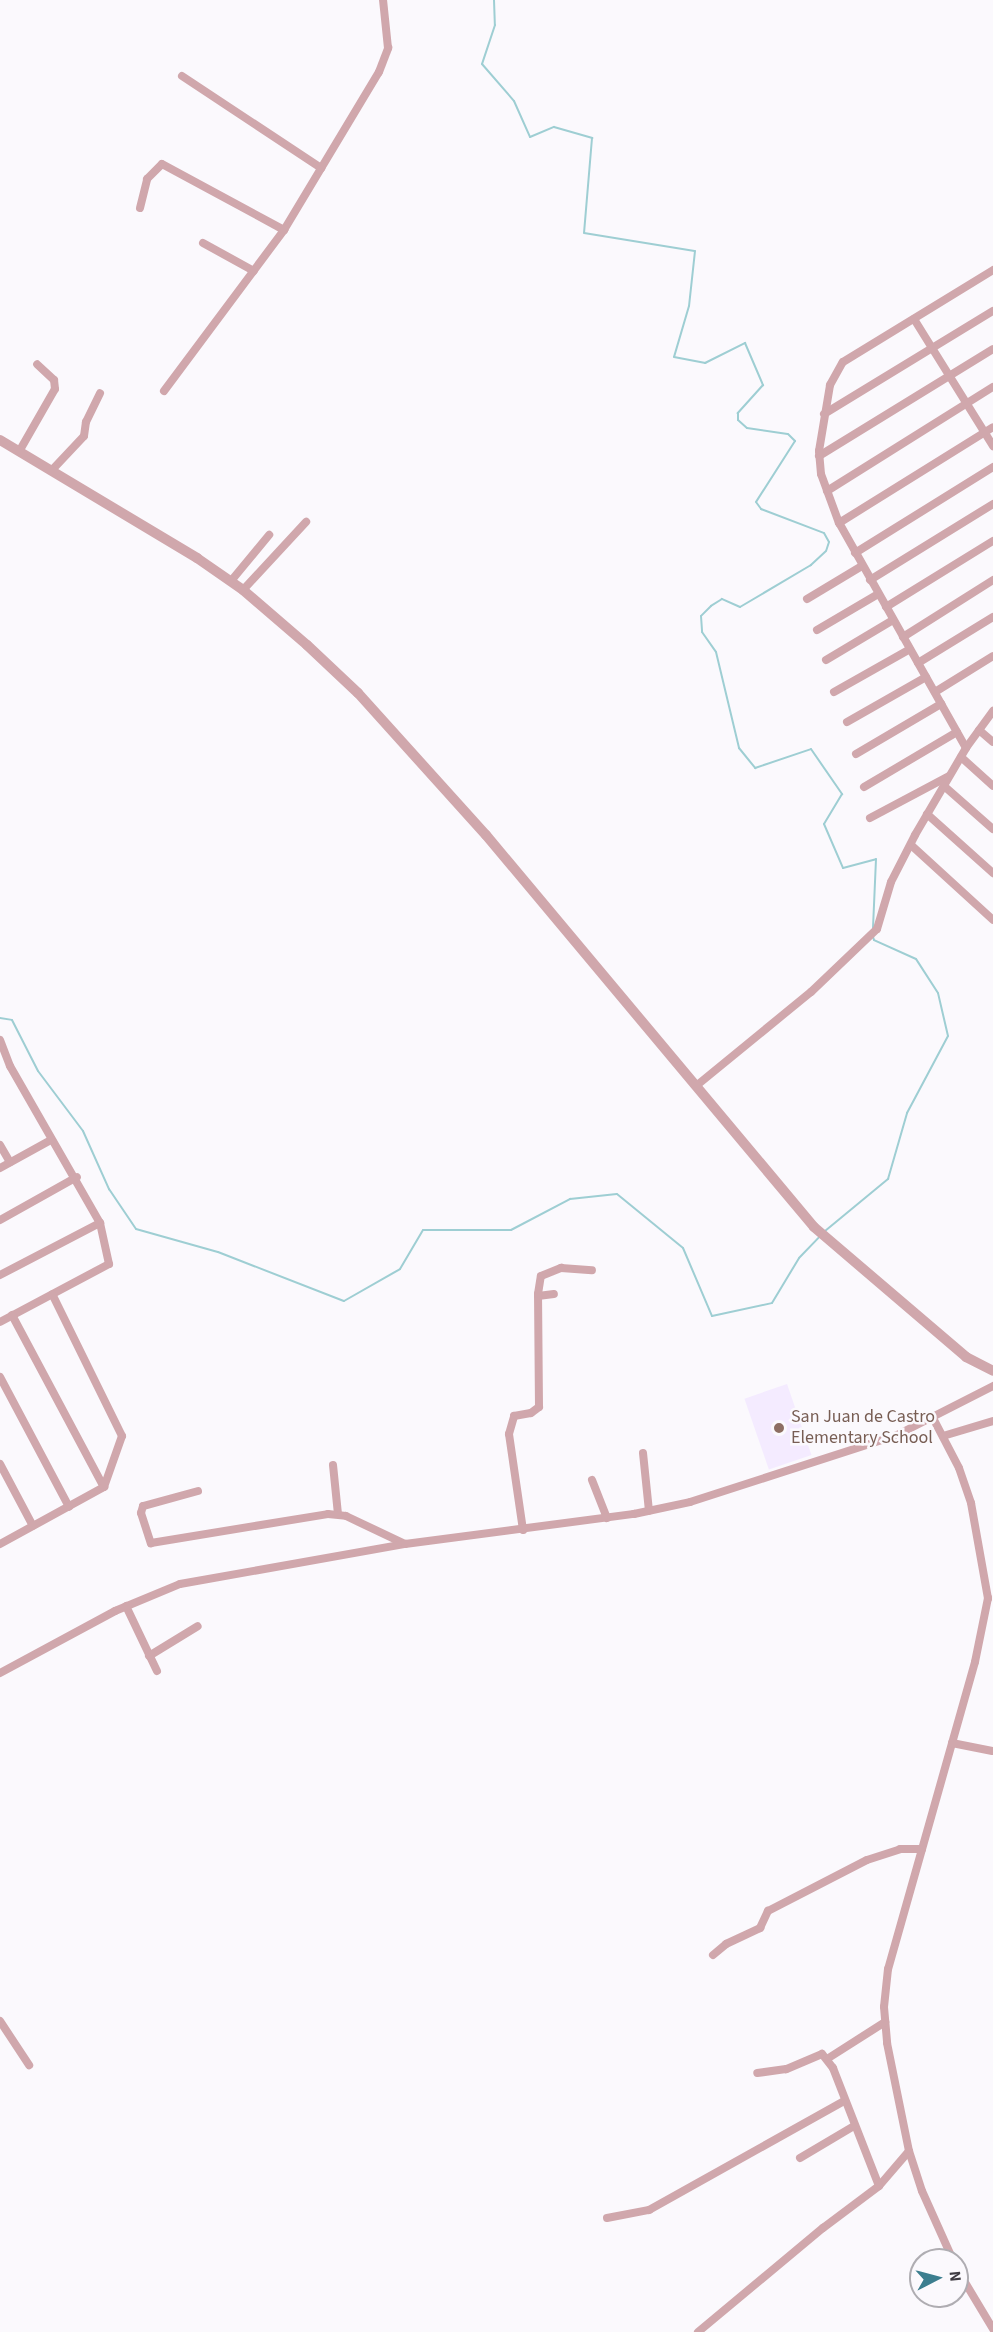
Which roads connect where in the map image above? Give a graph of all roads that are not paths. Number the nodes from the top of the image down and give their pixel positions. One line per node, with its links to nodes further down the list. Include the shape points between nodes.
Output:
1 (383, 0): 3 (street, via 388,48 379,72)
2 (182, 76): 3 (street)
3 (321, 168): 5 (street)
4 (141, 208): 5 (street, via 147,179 162,164)
5 (284, 230): 8 (street)
6 (203, 243): 8 (street)
7 (993, 270): 10 (street)
8 (254, 271): 16 (street)
9 (993, 311): 11 (street)
10 (914, 319): 11 (street); 19 (street, via 843,362 830,385)
11 (932, 348): 14 (street); 19 (street)
12 (993, 349): 14 (street)
13 (37, 364): 24 (street, via 54,380 55,389)
14 (949, 376): 18 (street); 25 (street)
15 (993, 387): 18 (street)
16 (164, 391)
17 (100, 393): 27 (street, via 86,422 84,436)
18 (966, 404): 21 (street); 28 (street)
19 (824, 414): 25 (street)
20 (993, 427): 21 (street)
21 (985, 432): 23 (street); 31 (street)
22 (0, 440): 24 (street)
23 (993, 446)
24 (20, 450): 27 (street)
25 (819, 456): 28 (street)
26 (993, 467): 34 (street)
27 (53, 469): 38 (street)
28 (827, 491): 31 (street)
29 (993, 504): 36 (street)
30 (306, 522): 39 (street)
31 (839, 523): 34 (street)
32 (269, 535): 38 (street)
33 (993, 541): 42 (street)
34 (855, 553): 35 (street)
35 (862, 566): 36 (street); 41 (street)
36 (870, 580): 40 (street)
37 (993, 580): 46 (street)
38 (231, 582): 39 (street)
39 (243, 590): 74 (street, via 358,693 486,835)
40 (878, 594): 42 (street); 45 (street)
41 (807, 599)
42 (886, 607): 44 (street)
43 (993, 617): 50 (street)
44 (894, 620): 46 (street); 49 (street)
45 (817, 630)
46 (903, 637): 47 (street)
47 (910, 649): 50 (street); 52 (street)
48 (993, 656): 53 (street)
49 (826, 660)
50 (918, 663): 51 (street)
51 (926, 677): 53 (street); 56 (street)
52 (834, 692)
53 (935, 693): 54 (street)
54 (941, 704): 58 (street); 61 (street)
55 (993, 711): 57 (street)
56 (847, 722)
57 (979, 730): 59 (street); 60 (street)
58 (957, 732): 60 (street); 66 (street)
59 (993, 742)
60 (966, 747): 62 (street)
61 (856, 754)
62 (961, 757): 63 (street); 65 (street)
63 (950, 776): 64 (street); 68 (street)
64 (944, 786): 67 (street); 69 (street)
65 (993, 786)
66 (864, 787)
67 (927, 814): 70 (street); 71 (street)
68 (870, 818)
69 (993, 829)
70 (911, 845): 72 (street); 74 (street, via 891,882 877,929 856,953)
71 (993, 873)
72 (993, 920)
73 (0, 1041): 75 (street, via 10,1066 46,1123)
74 (696, 1086): 89 (street, via 826,1240 966,1357)
75 (51, 1140): 77 (street); 79 (street)
76 (0, 1145): 77 (street)
77 (10, 1162): 78 (street)
78 (0, 1168)
79 (77, 1178): 80 (street); 81 (street)
80 (0, 1220)
81 (100, 1223): 83 (street); 84 (street, via 109,1264)
82 (592, 1270): 86 (street, via 577,1266 546,1272 541,1276)
83 (0, 1275)
84 (52, 1294): 87 (street); 99 (street, via 122,1436)
85 (554, 1294): 86 (street)
86 (538, 1296): 106 (street, via 539,1407 514,1416 509,1434)
87 (12, 1315): 88 (street); 99 (street)
88 (0, 1322)
89 (993, 1371)
90 (0, 1377): 101 (street)
91 (993, 1386): 92 (street)
92 (933, 1418): 94 (street); 102 (street, via 855,1450)
93 (993, 1421): 94 (street)
94 (943, 1436): 114 (street, via 971,1503 988,1598)
95 (643, 1454): 102 (street)
96 (0, 1464): 105 (street)
97 (333, 1464): 103 (street)
98 (592, 1480): 104 (street)
99 (104, 1487): 101 (street)
100 (198, 1491): 103 (street, via 143,1506 141,1513 151,1543)
101 (69, 1507): 105 (street)
102 (649, 1511): 104 (street)
103 (338, 1514): 108 (street)
104 (607, 1518): 106 (street)
105 (33, 1526): 107 (street)
106 (523, 1530): 108 (street)
107 (0, 1544)
108 (405, 1544): 109 (street, via 188,1582)
109 (126, 1606): 111 (street); 113 (street)
110 (198, 1626): 111 (street)
111 (149, 1656): 112 (street)
112 (156, 1671)
113 (0, 1673)
114 (952, 1743): 115 (street); 116 (street)
115 (992, 1751)
116 (922, 1849): 117 (street, via 900,1849 867,1860 768,1911 760,1928 726,1944); 119 (street, via 885,1982)
117 (713, 1955)
118 (0, 2021): 121 (street)
119 (885, 2022): 120 (street); 125 (street)
120 (827, 2059): 122 (street, via 819,2052 794,2067); 123 (street)
121 (29, 2065)
122 (757, 2073)
123 (844, 2101): 124 (street); 128 (street, via 649,2210)
124 (854, 2126): 126 (street); 127 (street)
125 (909, 2151): 127 (street); 129 (street)
126 (800, 2158)
127 (879, 2186): 132 (street)
128 (607, 2218)
129 (948, 2248)
130 (969, 2289): 131 (street)
131 (993, 2330)
132 (698, 2332)

